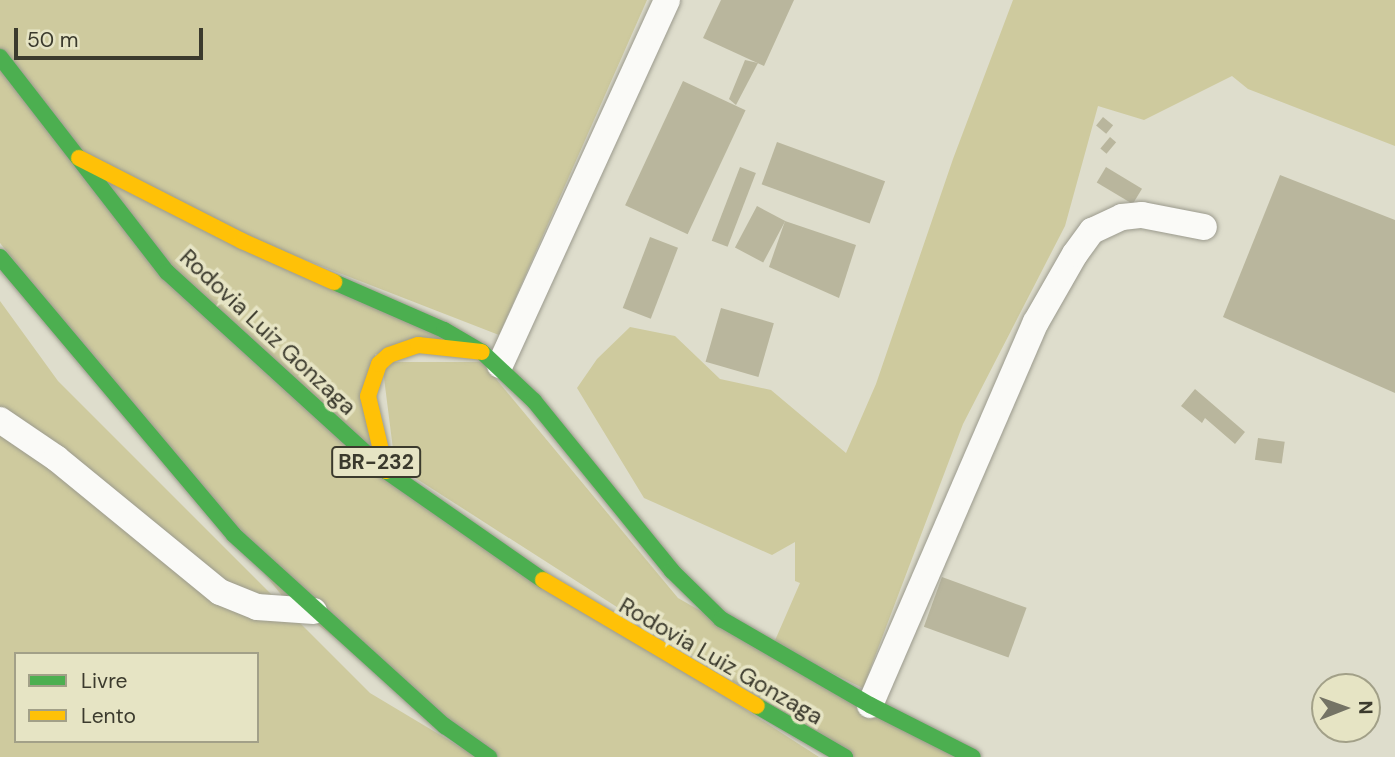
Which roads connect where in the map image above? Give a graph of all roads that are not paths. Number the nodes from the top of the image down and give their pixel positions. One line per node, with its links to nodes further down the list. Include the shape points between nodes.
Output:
1 (667, 0): 6 (street)
2 (0, 57): 3 (main road, Rodovia Luiz Gonzaga / BR-232)
3 (79, 158): 6 (main road, via 242,241 444,330); 8 (main road, Rodovia Luiz Gonzaga / BR-232, via 167,272)
4 (1204, 227): 10 (street, via 1143,215 1122,217 1092,231 1075,254 1036,322)
5 (0, 257): 9 (main road, via 234,535)
6 (491, 358): 8 (main road, via 418,345 389,355 379,364 368,396); 10 (main road, via 693,593 721,619)
7 (0, 420): 9 (street, via 57,458 220,592 257,607)
8 (386, 471): 12 (main road, Rodovia Luiz Gonzaga / BR-232, via 577,604)
9 (314, 611): 11 (main road, via 445,726)
10 (870, 705): 13 (main road)
11 (489, 757)
12 (845, 757)
13 (973, 757)

